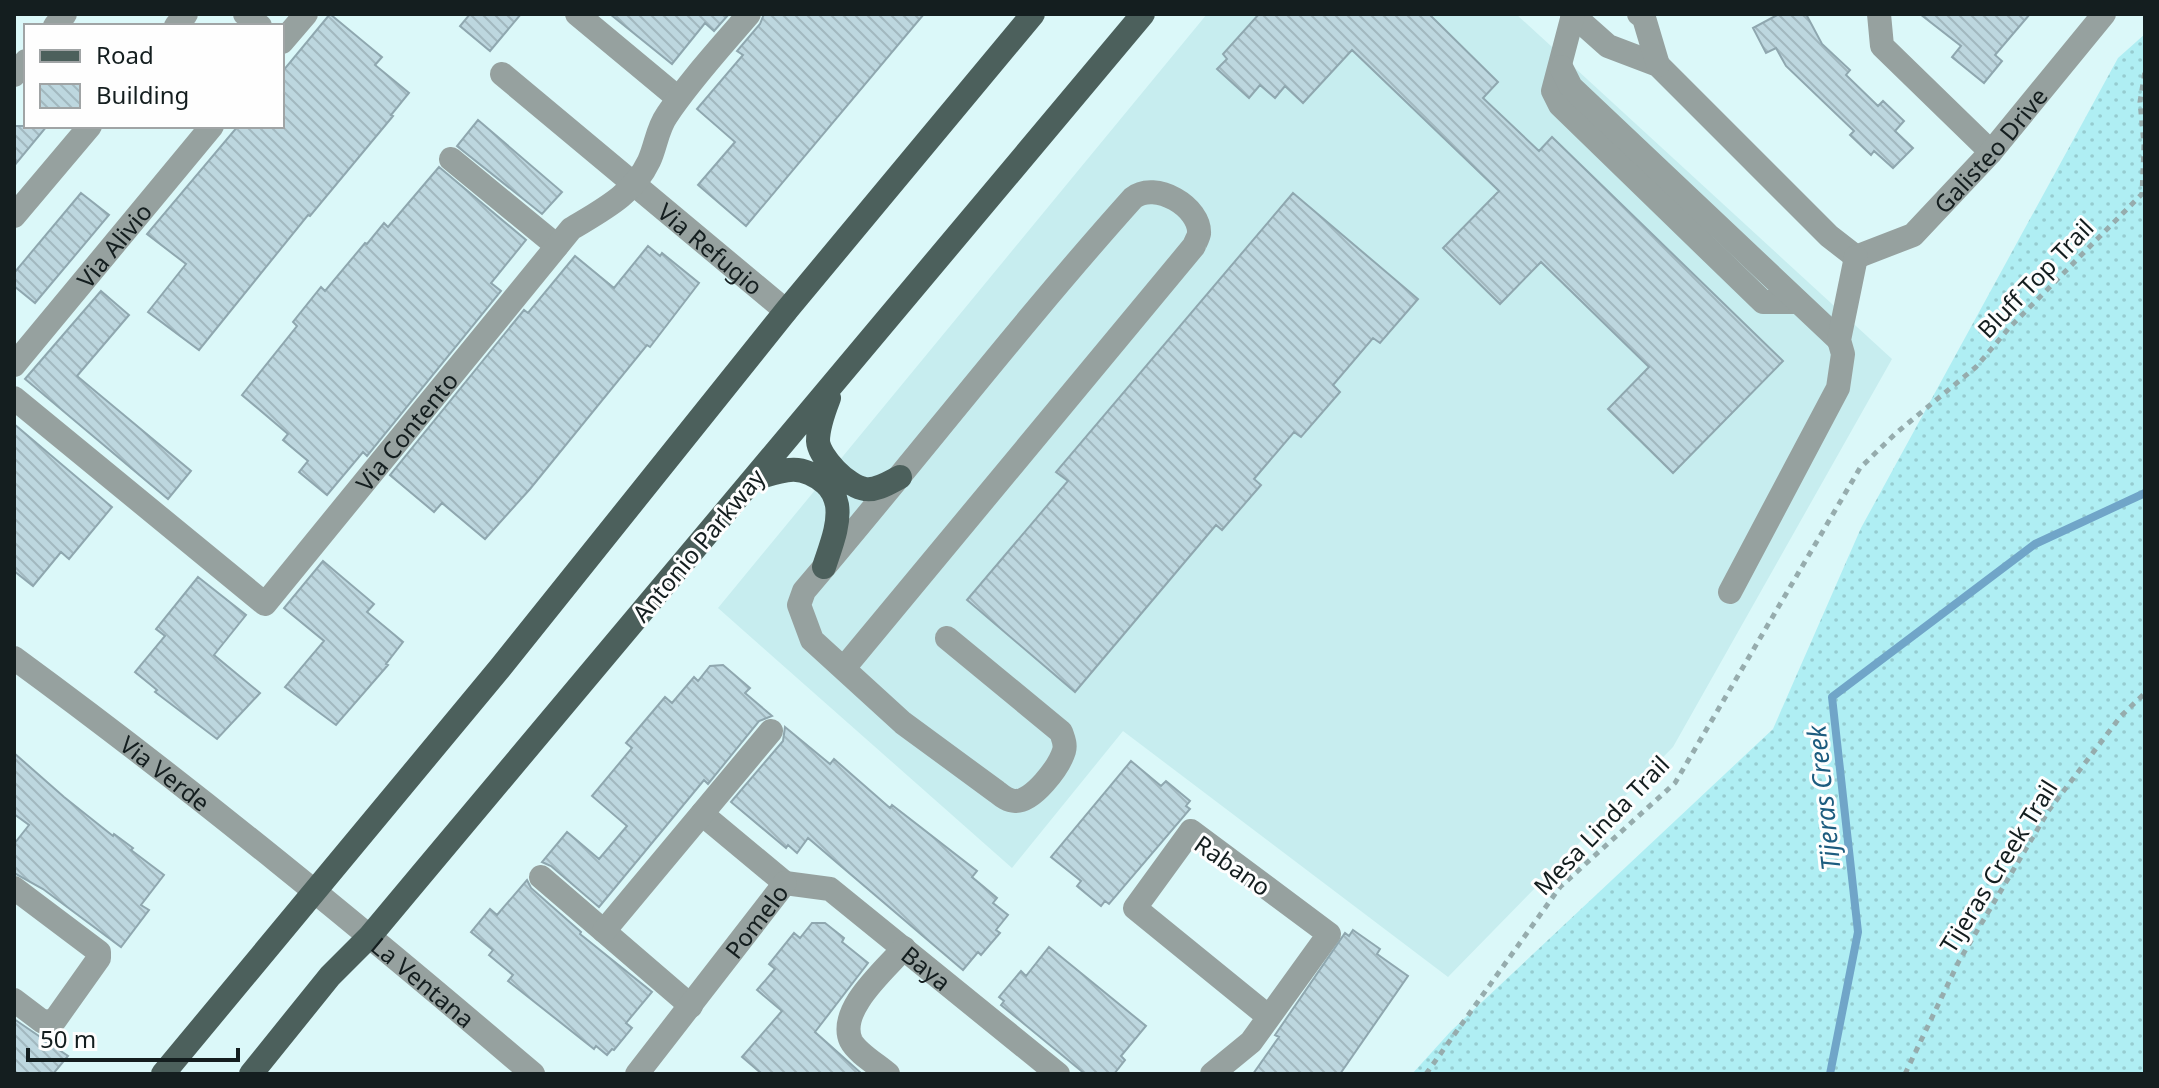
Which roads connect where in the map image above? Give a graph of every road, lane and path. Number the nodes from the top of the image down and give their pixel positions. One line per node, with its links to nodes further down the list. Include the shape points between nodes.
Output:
1 (306, 14): 10 (street)
2 (577, 14): 14 (street)
3 (749, 14): 14 (street, Via Contento)
4 (1033, 14): 23 (main road)
5 (1143, 14): 26 (main road, Antonio Parkway)
6 (1572, 14): 11 (street, via 1608,46); 24 (street, via 1553,91 1560,105 1763,302 1798,302)
7 (1639, 14): 11 (street)
8 (1879, 14): 17 (street, via 1882,46)
9 (2104, 14): 17 (street, Galisteo Drive)
10 (284, 40)
11 (1658, 65): 22 (street)
12 (2145, 71): 28 (path, Bluff Top Trail, via 2140,102 2142,194 1976,367)
13 (502, 74): 19 (street, Via Refugio)
14 (678, 98): 19 (street, Via Contento, via 661,124)
15 (88, 128): 20 (street)
16 (210, 128): 25 (street, Via Alivio)
17 (1991, 152): 22 (street, Galisteo Drive, via 1913,235)
18 (451, 159): 21 (street)
19 (636, 185): 21 (street, Via Contento, via 571,229); 23 (street, Via Refugio)
20 (14, 216)
21 (557, 246): 27 (street, Via Contento, via 265,604)
22 (1856, 257): 24 (street)
23 (786, 311): 42 (main road, via 510,656)
24 (1839, 340): 32 (street, via 1843,354 1838,388)
25 (14, 365)
26 (836, 382): 29 (main road, via 822,416 821,456 864,489); 30 (main road, Antonio Parkway)
27 (14, 398)
28 (1860, 468): 56 (path, Mesa Linda Trail, via 1675,783 1560,887)
29 (900, 477): 31 (street); 35 (street, via 1133,198 1141,191 1156,191 1186,209 1199,235 1194,246)
30 (754, 479): 31 (main road, via 802,469 832,490 836,527); 44 (main road, Antonio Parkway)
31 (824, 567): 35 (street, via 799,605 812,640)
32 (1730, 592)
33 (947, 638): 35 (street, via 1061,732 1064,752 1027,799 1012,801 997,792 903,723)
34 (14, 658): 42 (street, Via Verde)
35 (844, 668)
36 (2145, 693): 57 (path, Tijeras Creek Trail, via 2049,810 1959,961)
37 (771, 731): 38 (street)
38 (702, 814): 40 (street, Pomelo); 43 (street)
39 (541, 877): 43 (street)
40 (785, 883): 45 (street, Baya, via 830,889); 47 (street, Pomelo)
41 (14, 888): 46 (street, via 99,952 55,1020 43,1022)
42 (314, 890): 44 (street, La Ventana); 50 (main road)
43 (604, 931): 47 (street)
44 (370, 936): 51 (main road, Antonio Parkway, via 330,976); 52 (street, La Ventana)
45 (904, 948): 49 (street, Baya); 54 (street, via 854,1005 847,1023 852,1042)
46 (14, 1000)
47 (691, 1006): 53 (street, Pomelo)
48 (1269, 1017): 48 (street, Rabano, via 1329,934 1191,831 1135,908); 55 (street, Rabano, via 1251,1042)
49 (1053, 1072)
50 (163, 1074)
51 (251, 1074)
52 (533, 1074)
53 (637, 1074)
54 (888, 1074)
55 (1212, 1074)
56 (1426, 1074)
57 (1905, 1074)

